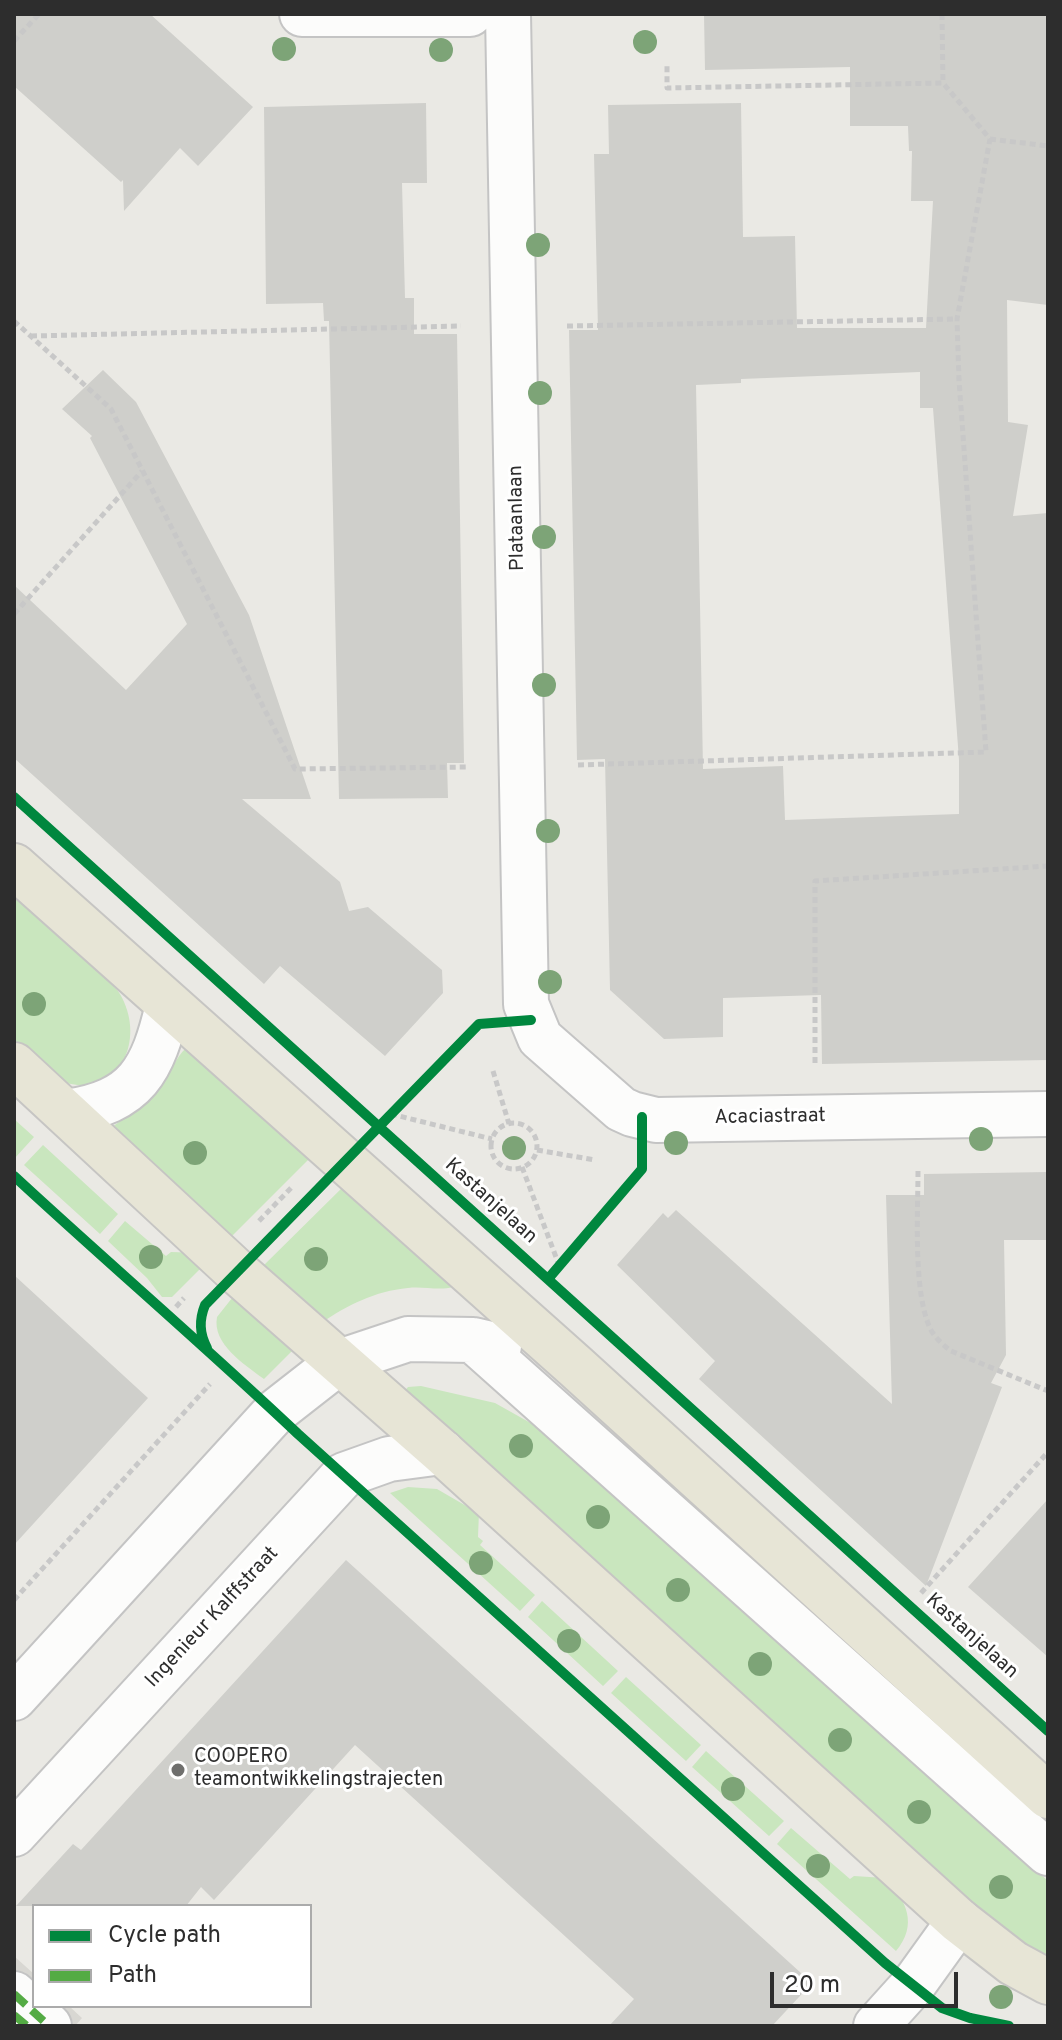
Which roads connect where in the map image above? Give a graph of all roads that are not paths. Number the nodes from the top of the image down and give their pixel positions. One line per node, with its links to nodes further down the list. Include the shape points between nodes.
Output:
1 (302, 14): 2 (street)
2 (470, 14)
3 (508, 14): 6 (street, Plataanlaan, via 526,1004)
4 (14, 866): 5 (main road)
5 (168, 1005): 8 (street, via 151,1062 137,1080 107,1103); 12 (main road)
6 (531, 1020): 9 (street, Acaciastraat, via 540,1038 621,1109 656,1120)
7 (14, 1065): 8 (main road)
8 (66, 1112): 11 (main road)
9 (1048, 1114)
10 (473, 1340): 11 (street, via 408,1339); 12 (street); 17 (street)
11 (339, 1362): 13 (main road); 14 (street, via 275,1412)
12 (575, 1366): 15 (main road)
13 (442, 1452): 16 (street, Ingenieur Kalffstraat, via 389,1459 344,1475); 18 (main road)
14 (14, 1698)
15 (1048, 1796)
16 (14, 1834)
17 (1048, 1853)
18 (959, 1921): 19 (main road, via 1013,1963); 24 (street)
19 (1048, 1982)
20 (14, 1994): 23 (street)
21 (14, 2015): 22 (street)
22 (27, 2026)
23 (49, 2026)
24 (876, 2026)

